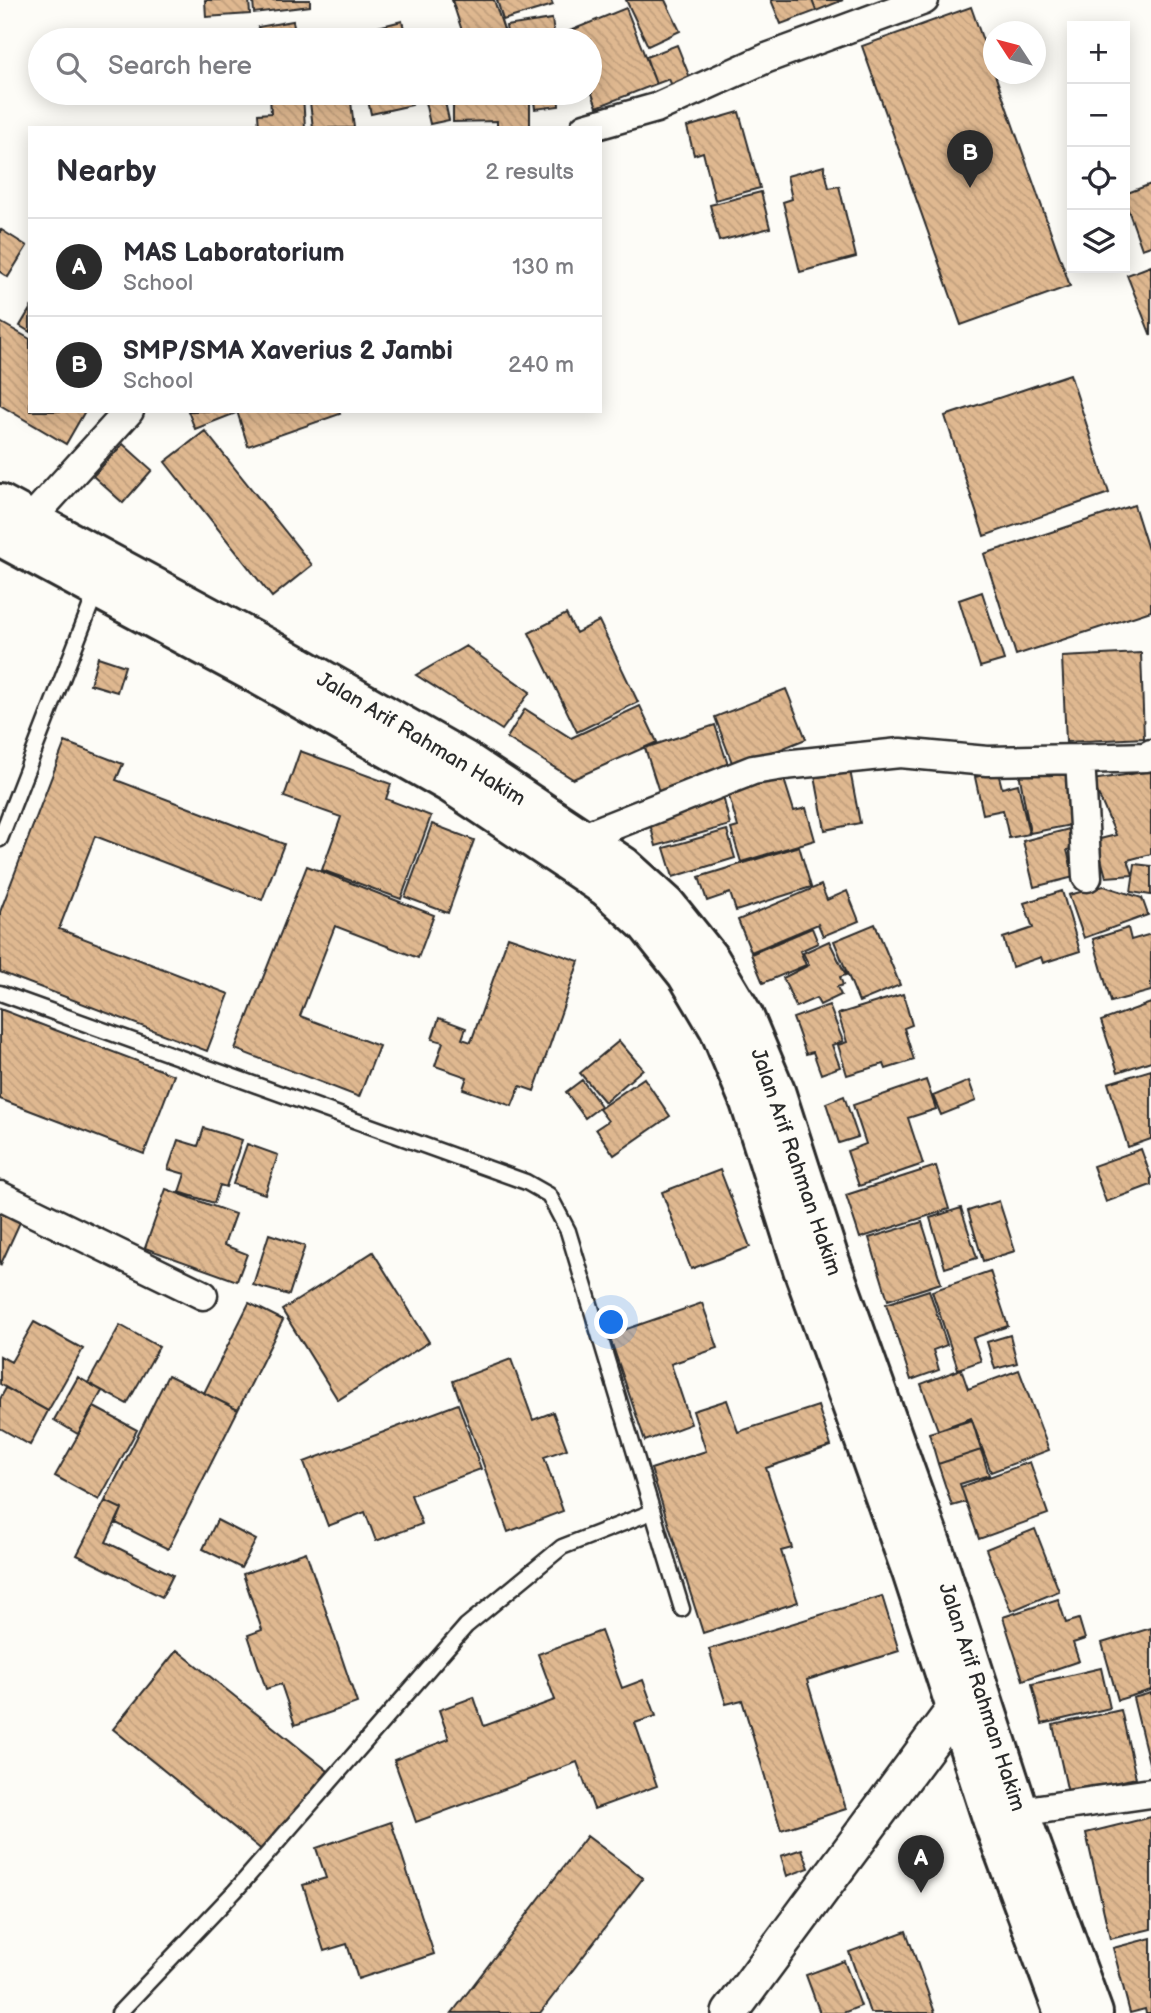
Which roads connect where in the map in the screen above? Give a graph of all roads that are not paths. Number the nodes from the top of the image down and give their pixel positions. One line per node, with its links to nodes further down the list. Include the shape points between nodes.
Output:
1 (924, 0): 2 (street, via 767,58 656,108)
2 (592, 126)
3 (127, 413): 4 (street)
4 (10, 520): 5 (main road, Jalan Arif Rahman Hakim)
5 (104, 576): 8 (main road, Jalan Arif Rahman Hakim, via 272,651 465,761); 9 (lane); 16 (main road, Jalan Arif Rahman Hakim, via 259,675 450,783 606,887 647,924 687,974 719,1028 751,1102 803,1269)
6 (1151, 754): 7 (street)
7 (1080, 759): 8 (street, via 988,761 900,753 784,765 753,770); 10 (street)
8 (581, 838): 18 (main road, Jalan Arif Rahman Hakim, via 623,866 666,905 710,960 744,1017 775,1091)
9 (0, 839)
10 (1087, 877)
11 (0, 993): 14 (lane, via 526,1182 549,1195 568,1231)
12 (0, 1196): 13 (street)
13 (203, 1295)
14 (652, 1512): 15 (lane); 19 (lane, via 562,1547 466,1626 235,1891)
15 (682, 1609)
16 (957, 1706): 20 (street); 21 (main road, Jalan Arif Rahman Hakim, via 993,1821)
17 (1151, 1793): 18 (street)
18 (1019, 1812): 22 (main road, Jalan Arif Rahman Hakim)
19 (119, 2013)
20 (730, 2013)
21 (1064, 2013)
22 (1093, 2013)

